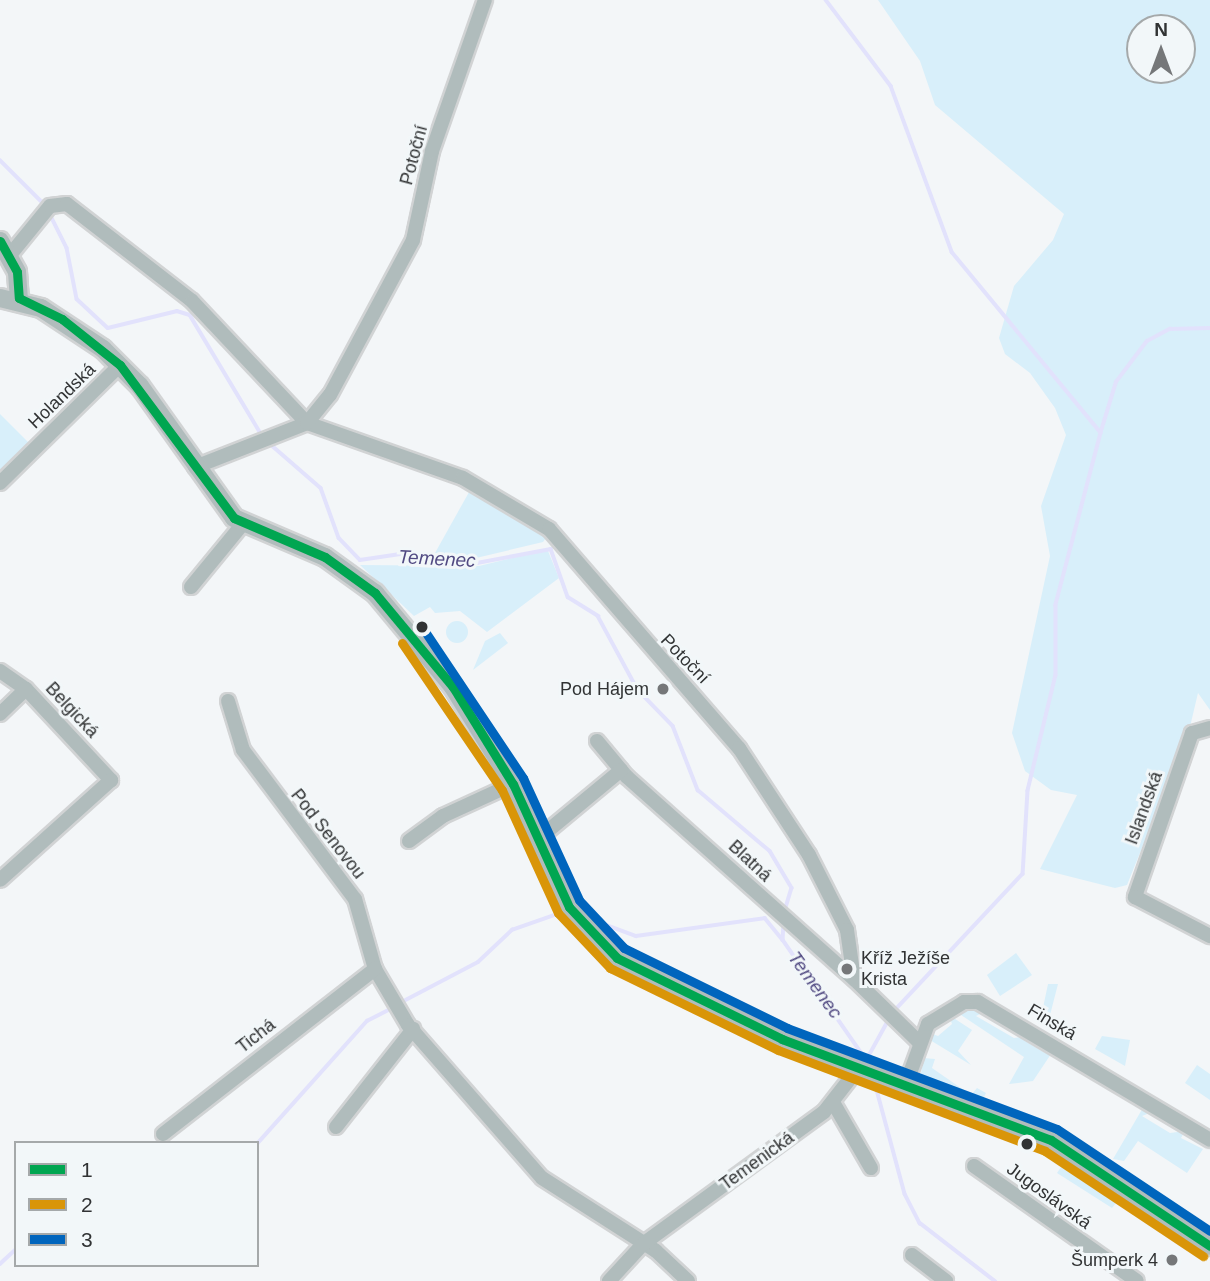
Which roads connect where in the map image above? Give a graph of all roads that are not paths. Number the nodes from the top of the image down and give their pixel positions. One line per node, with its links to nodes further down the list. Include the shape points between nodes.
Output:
1 (485, 0): 6 (street, Potoční, via 432,151 413,240 396,281)
2 (5, 248): 4 (street); 6 (street, Potoční, via 47,209 72,207 192,301)
3 (0, 298): 4 (street)
4 (19, 299): 5 (street, via 62,319)
5 (120, 365): 7 (street); 8 (street, Holandská)
6 (307, 423): 7 (street); 24 (street, Potoční, via 463,478 549,529 739,748 809,855 847,930)
7 (195, 467): 9 (street)
8 (0, 483)
9 (242, 524): 10 (street); 18 (street, via 326,557 375,593 453,687)
10 (191, 587)
11 (0, 671): 12 (street, Belgická)
12 (26, 689): 14 (street); 21 (street, Belgická, via 111,780)
13 (228, 701): 23 (street, Pod Senovou, via 243,750 355,899)
14 (0, 714)
15 (1210, 728): 22 (street, Islandská, via 1192,733 1135,897)
16 (597, 741): 17 (street, Blatná)
17 (621, 770): 19 (street); 24 (street, Blatná)
18 (513, 784): 19 (street); 20 (street, via 443,816)
19 (538, 839): 27 (street, via 569,907 617,958 719,1011)
20 (409, 841)
21 (0, 880)
22 (1210, 936)
23 (375, 969): 25 (street, Pod Senovou); 31 (street, Tichá)
24 (854, 979): 26 (street)
25 (414, 1029): 30 (street); 35 (street, Pod Senovou, via 542,1178)
26 (918, 1041): 28 (street, Finská); 32 (street, Finská, via 929,1024 964,1002 985,1004)
27 (863, 1068): 28 (street); 29 (street, Temenická)
28 (900, 1082): 36 (street, via 1051,1140)
29 (834, 1104): 34 (street); 35 (street, Temenická)
30 (336, 1126)
31 (163, 1134)
32 (1210, 1140)
33 (974, 1166): 41 (street, Jugoslávská)
34 (871, 1168)
35 (643, 1244): 38 (street); 39 (street, Pod Senovou)
36 (1210, 1246)
37 (912, 1255): 40 (street)
38 (609, 1281)
39 (688, 1281)
40 (946, 1281)
41 (1137, 1281)

